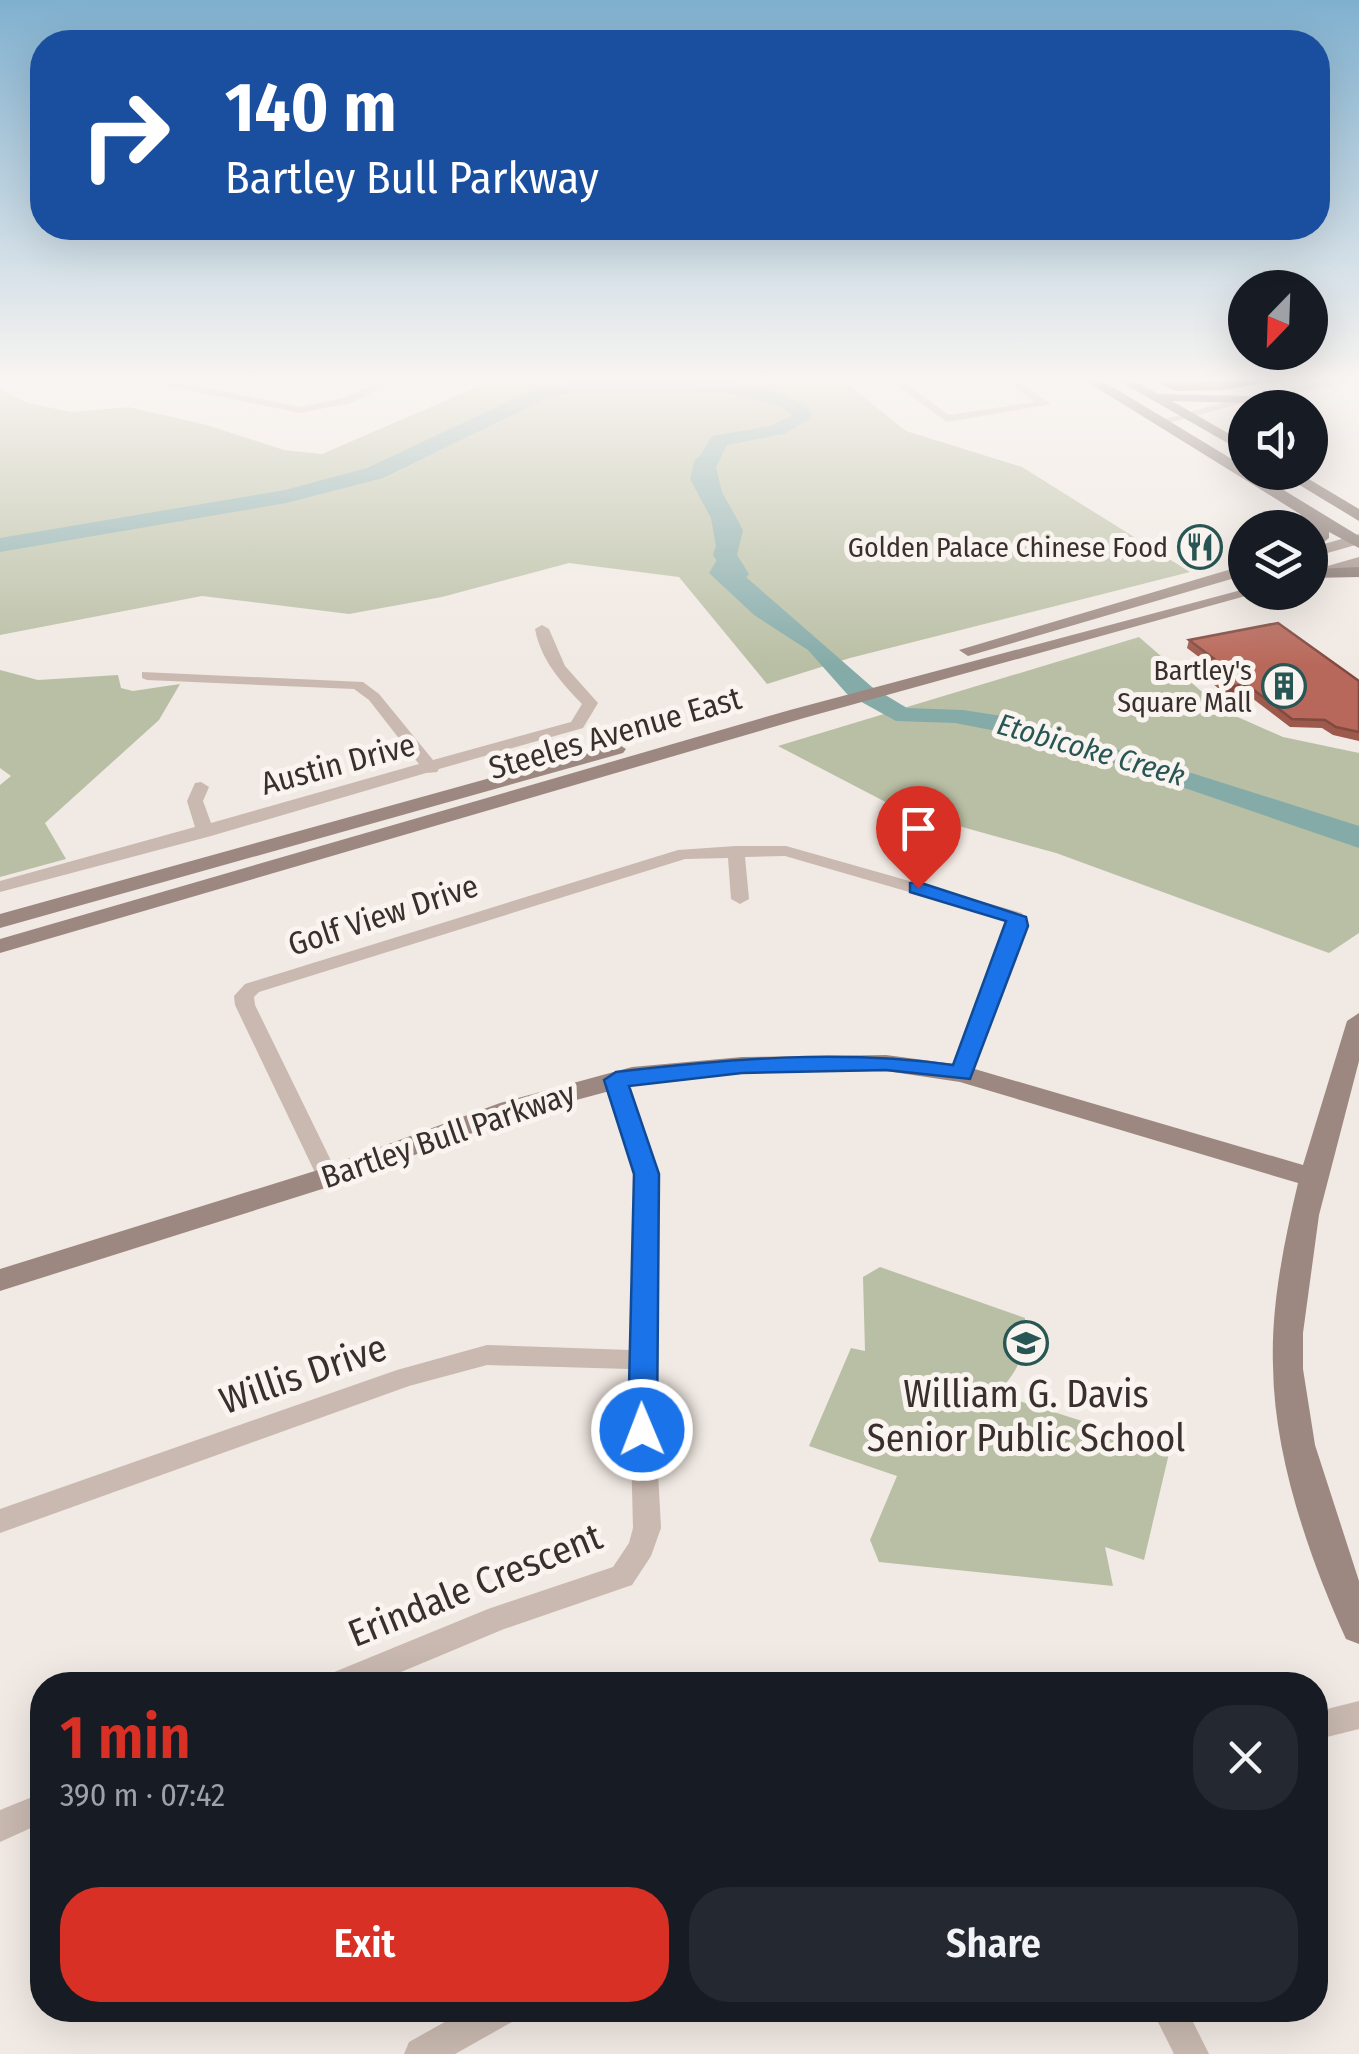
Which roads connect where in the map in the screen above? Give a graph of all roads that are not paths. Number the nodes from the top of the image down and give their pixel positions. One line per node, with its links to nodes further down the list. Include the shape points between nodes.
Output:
1 (1245, 474): 3 (main road)
2 (1314, 490): 4 (main road)
3 (1300, 508): 5 (main road)
4 (1359, 514)
5 (1358, 541): 6 (main road)
6 (1328, 547)
7 (1359, 562): 8 (main road)
8 (1328, 571)
9 (1359, 572): 10 (main road)
10 (1328, 574)
11 (1228, 575): 14 (main road, Steeles Avenue East)
12 (1228, 598): 14 (main road, Steeles Avenue East)
13 (542, 629): 17 (street, Austin Drive, via 555,666 590,702 586,717 561,731)
14 (917, 673): 16 (main road, Steeles Avenue East)
15 (147, 674): 17 (street, via 358,685)
16 (790, 708): 23 (main road, Steeles Avenue East); 24 (main road, Steeles Avenue East)
17 (431, 769): 19 (street, Austin Drive)
18 (201, 786): 19 (street, via 195,801)
19 (206, 832): 21 (street, Austin Drive)
20 (736, 851): 22 (street); 27 (street, Golf View Drive, via 786,851 1016,917); 29 (street, Golf View Drive, via 684,854 587,881 252,988 245,1004)
21 (0, 887)
22 (740, 899)
23 (0, 921)
24 (0, 946)
25 (1359, 1021): 26 (main road)
26 (1353, 1059): 30 (main road)
27 (961, 1074): 28 (main road, Bartley Bull Parkway, via 886,1063 814,1064); 30 (main road, Bartley Bull Parkway)
28 (616, 1080): 29 (main road, Bartley Bull Parkway, via 509,1108); 32 (street, Erindale Crescent, via 647,1174)
29 (328, 1177): 31 (main road, Bartley Bull Parkway)
30 (1314, 1178): 34 (main road, via 1288,1335 1293,1403 1320,1522)
31 (0, 1280)
32 (642, 1360): 33 (street, Willis Drive, via 487,1355 406,1377); 35 (street, Erindale Crescent, via 647,1528 622,1576)
33 (0, 1522)
34 (1359, 1628)
35 (369, 1672)
36 (1359, 1715): 37 (street)
37 (1328, 1723)
38 (30, 1813): 39 (street)
39 (0, 1826)
40 (478, 2022): 42 (street)
41 (1175, 2022): 43 (street)
42 (421, 2054)
43 (1192, 2054)

